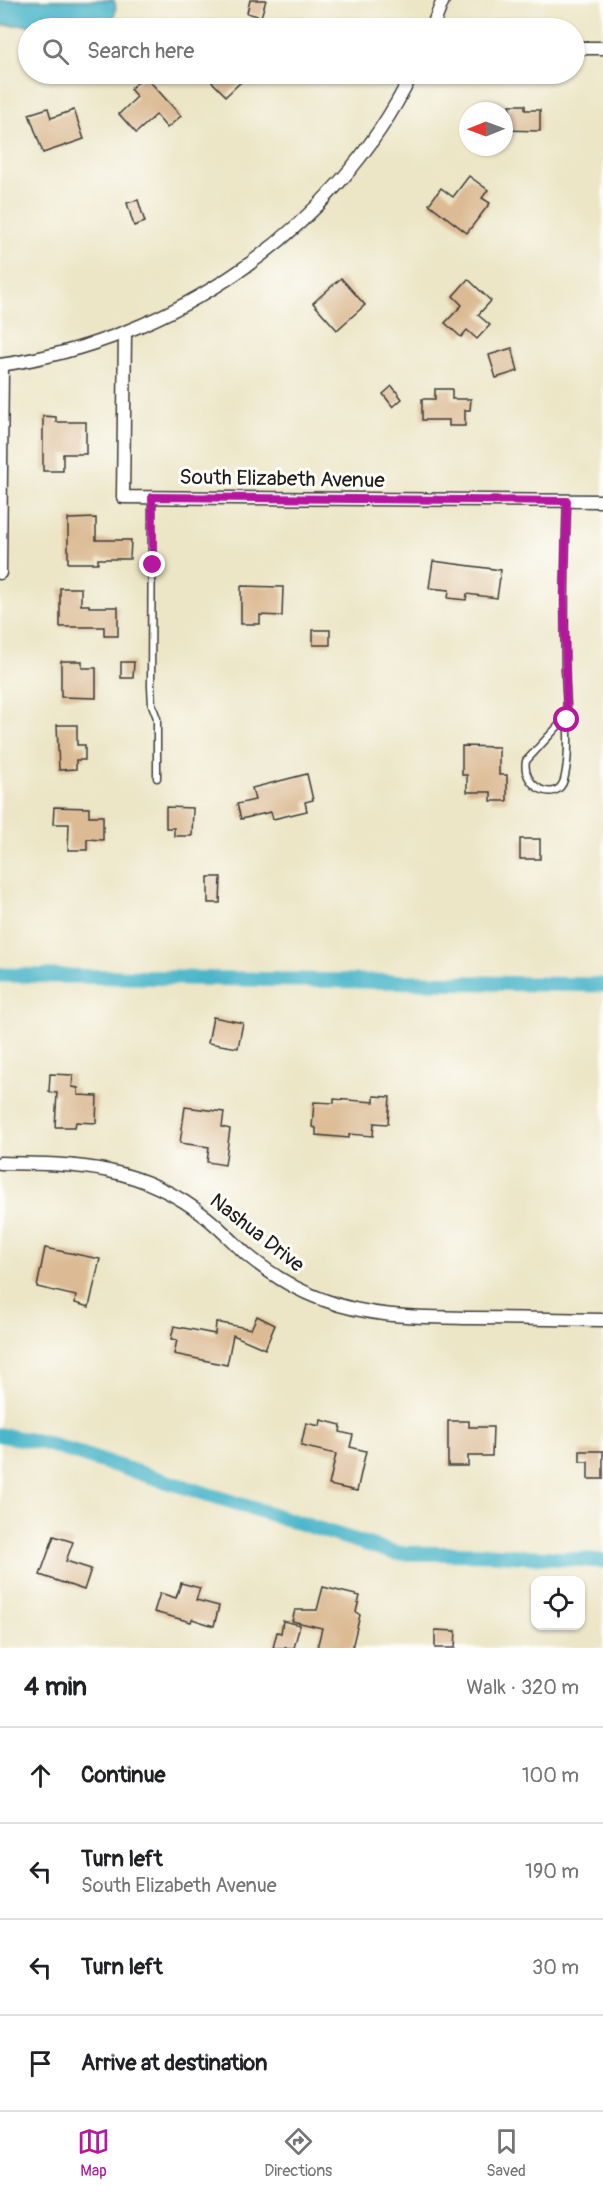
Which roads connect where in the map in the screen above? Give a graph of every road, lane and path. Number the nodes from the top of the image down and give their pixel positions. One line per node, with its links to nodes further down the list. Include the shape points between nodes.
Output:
1 (443, 0): 2 (street)
2 (436, 18)
3 (585, 48): 4 (street)
4 (603, 48)
5 (406, 84): 6 (street, via 386,119 334,187 272,247 238,273 174,311)
6 (125, 333): 7 (street, via 80,348); 8 (street, South Elizabeth Avenue, via 123,496)
7 (1, 365): 11 (street)
8 (152, 497): 9 (street, South Elizabeth Avenue); 13 (lane, via 151,687 157,718)
9 (567, 501): 10 (street, South Elizabeth Avenue); 12 (lane)
10 (603, 501)
11 (0, 573)
12 (567, 720): 12 (lane, via 563,783 549,792 534,787 525,770 526,762)
13 (157, 778)
14 (0, 1163): 15 (street, Nashua Drive, via 88,1166 150,1184 207,1217 274,1275 322,1300 354,1310 408,1317)
15 (603, 1320)

